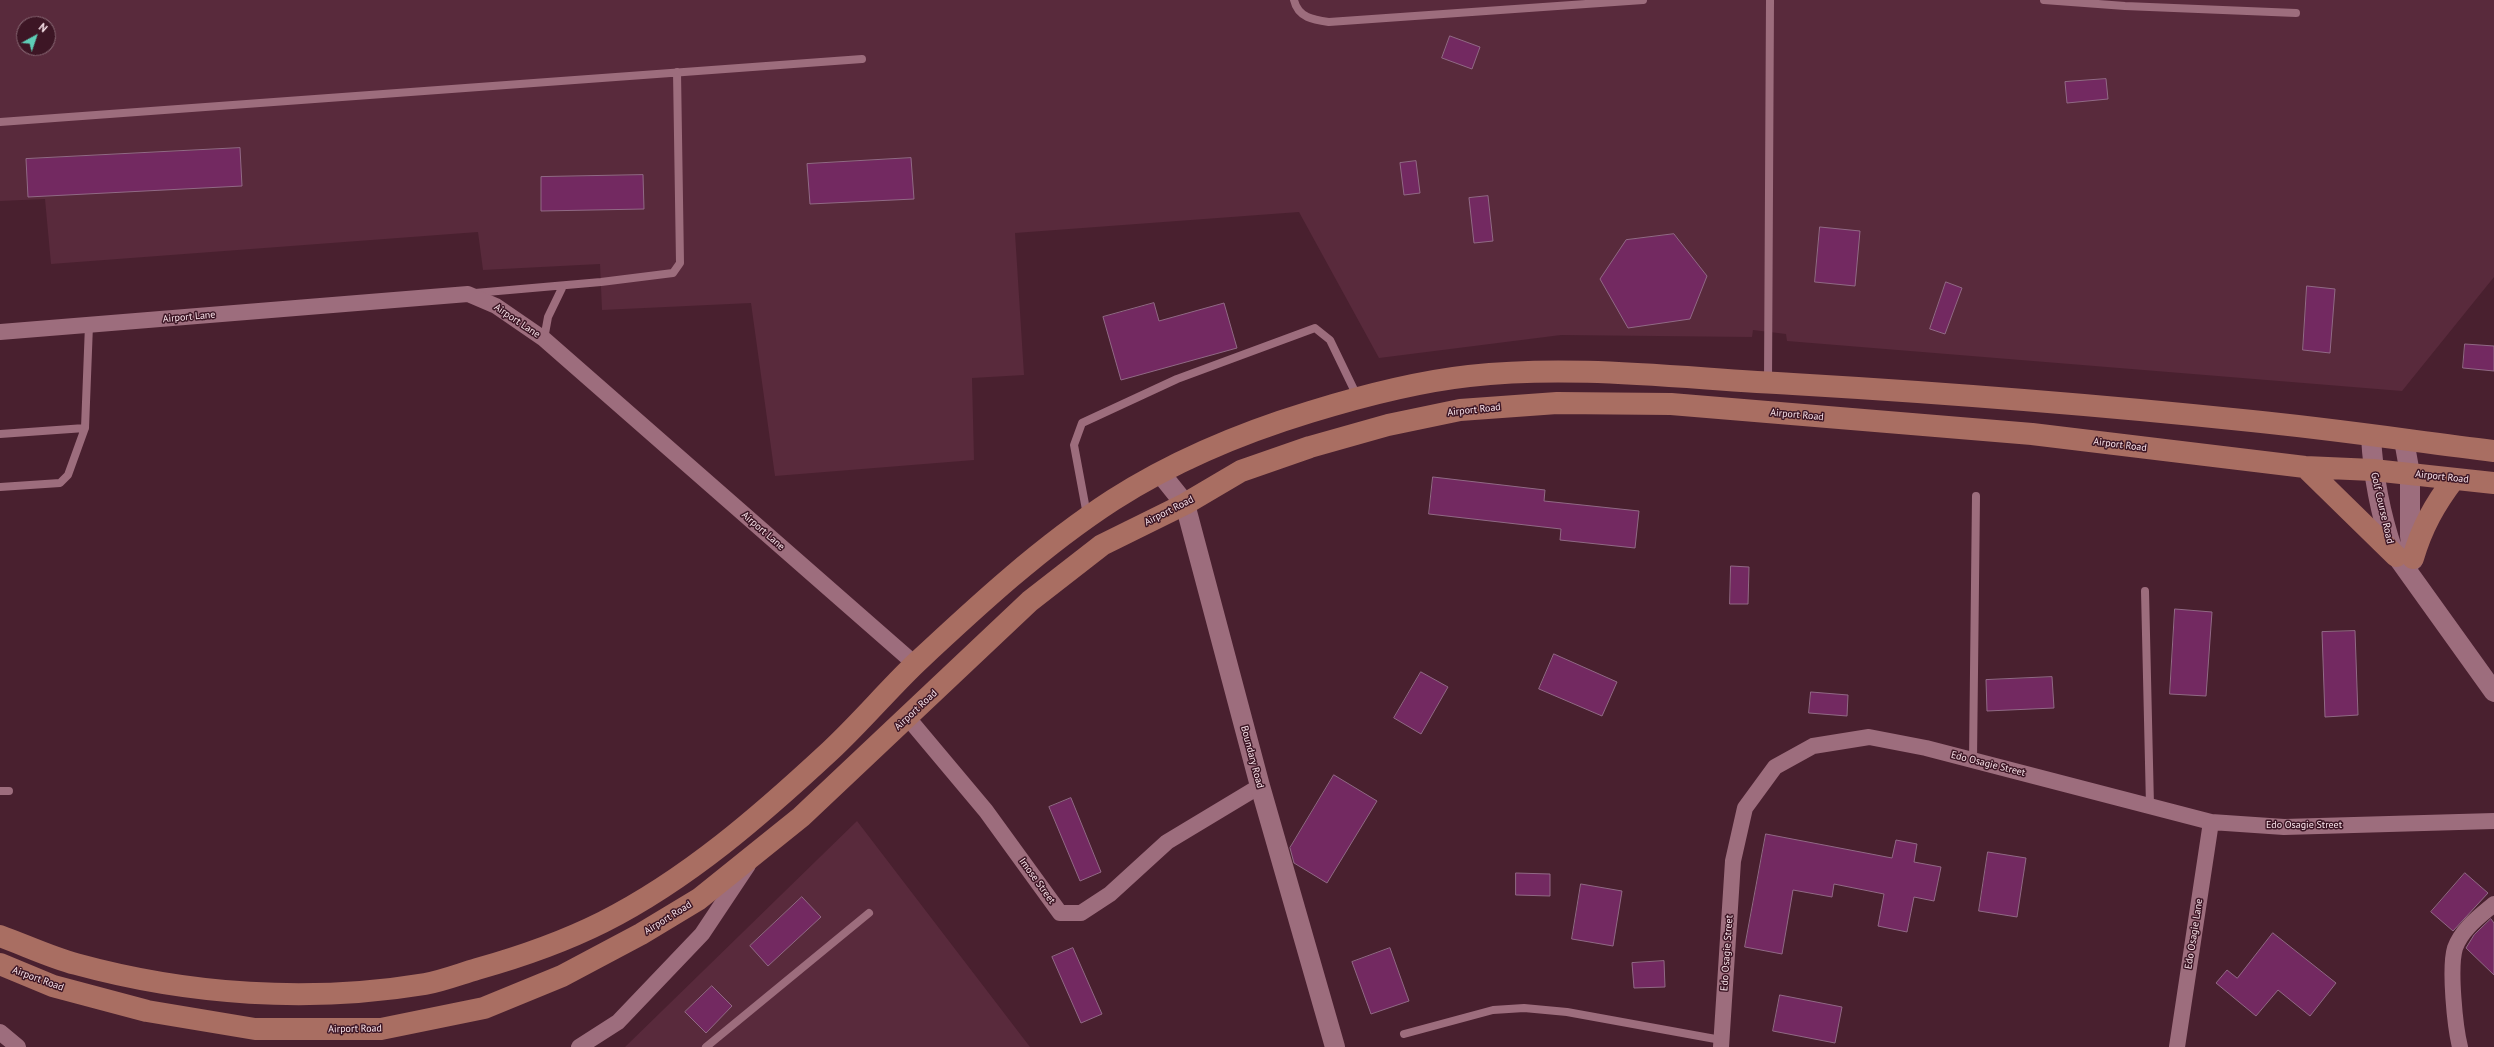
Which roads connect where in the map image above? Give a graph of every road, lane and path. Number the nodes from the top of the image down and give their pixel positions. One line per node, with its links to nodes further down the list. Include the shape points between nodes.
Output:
1 (1294, 0): 2 (lane, via 1298,10 1306,17 1329,22)
2 (1643, 0)
3 (1770, 0): 15 (lane)
4 (2044, 0): 5 (lane)
5 (2166, 4): 6 (lane)
6 (2296, 13)
7 (862, 58): 8 (lane)
8 (677, 72): 9 (lane); 10 (lane, via 680,263 673,272)
9 (0, 122)
10 (563, 286): 11 (lane); 14 (lane, via 548,317)
11 (468, 294): 12 (street, Airport Lane); 14 (street, Airport Lane, via 496,306)
12 (89, 325): 13 (street, Airport Lane); 17 (lane)
13 (0, 332)
14 (544, 339): 34 (street, Airport Lane)
15 (1768, 383): 16 (main road, via 1623,373 1526,373 1469,376 1391,389); 19 (main road, via 1951,394 2256,421)
16 (1358, 398): 24 (main road, via 1248,432 1189,457); 31 (lane, via 1330,340 1315,328 1177,379 1082,423 1074,446)
17 (86, 428): 18 (lane); 28 (lane, via 68,475 60,483)
18 (0, 434)
19 (2371, 436): 20 (main road); 23 (street, Golf Course Road)
20 (2404, 440): 21 (main road); 25 (street, Golf Course Road)
21 (2494, 451)
22 (2305, 467): 23 (main road, Airport Road); 30 (main road, Airport Road, via 2032,434 1671,404 1557,403 1460,410 1388,425 1310,447 1241,471); 32 (main road)
23 (2373, 470): 25 (main road, Airport Road); 32 (street, Golf Course Road, via 2385,528)
24 (1160, 474): 30 (street, Boundary Road); 31 (main road, via 1114,500)
25 (2410, 474): 26 (main road, Airport Road); 32 (street, Golf Course Road, via 2410,536)
26 (2454, 479): 27 (main road, Airport Road); 32 (main road, via 2434,506)
27 (2494, 483)
28 (0, 487)
29 (1976, 496): 37 (lane)
30 (1185, 504): 36 (main road, Airport Road, via 1102,545 1030,601); 38 (street, Boundary Road)
31 (1088, 519): 34 (main road, via 1052,544)
32 (2407, 563): 35 (street, Golf Course Road)
33 (2145, 591): 41 (lane)
34 (915, 664): 44 (main road, via 833,748)
35 (2494, 692)
36 (908, 718): 38 (street, Imose Street, via 986,811 1060,913 1081,913 1110,894 1167,842); 45 (main road, Airport Road, via 801,817)
37 (1972, 760): 41 (street, Edo Osagie Street); 52 (street, Edo Osagie Street, via 1869,737 1813,746 1775,767 1745,808 1733,862)
38 (1260, 786): 56 (street, Boundary Road)
39 (0, 791): 40 (lane)
40 (9, 791)
41 (2150, 806): 43 (street, Edo Osagie Street)
42 (2494, 821): 43 (street, Edo Osagie Street, via 2284,827)
43 (2210, 822): 57 (street, Edo Osagie Lane)
44 (742, 828): 45 (main road); 48 (main road, via 662,888 603,922 527,954 430,983 324,995 261,994 168,984 72,963)
45 (758, 851): 49 (main road, Airport Road, via 699,899 641,934 562,976 484,1008 381,1029 255,1029 147,1011 53,986); 54 (street, via 702,934 618,1022)
46 (2494, 904): 58 (street, via 2468,926 2455,948 2453,974 2456,1031)
47 (868, 913): 55 (lane)
48 (0, 936)
49 (0, 964)
50 (0, 1032): 53 (street)
51 (1404, 1034): 52 (lane, via 1493,1010 1524,1008 1567,1012)
52 (1721, 1043)
53 (18, 1047)
54 (579, 1047)
55 (706, 1047)
56 (1335, 1047)
57 (2177, 1047)
58 (2460, 1047)

